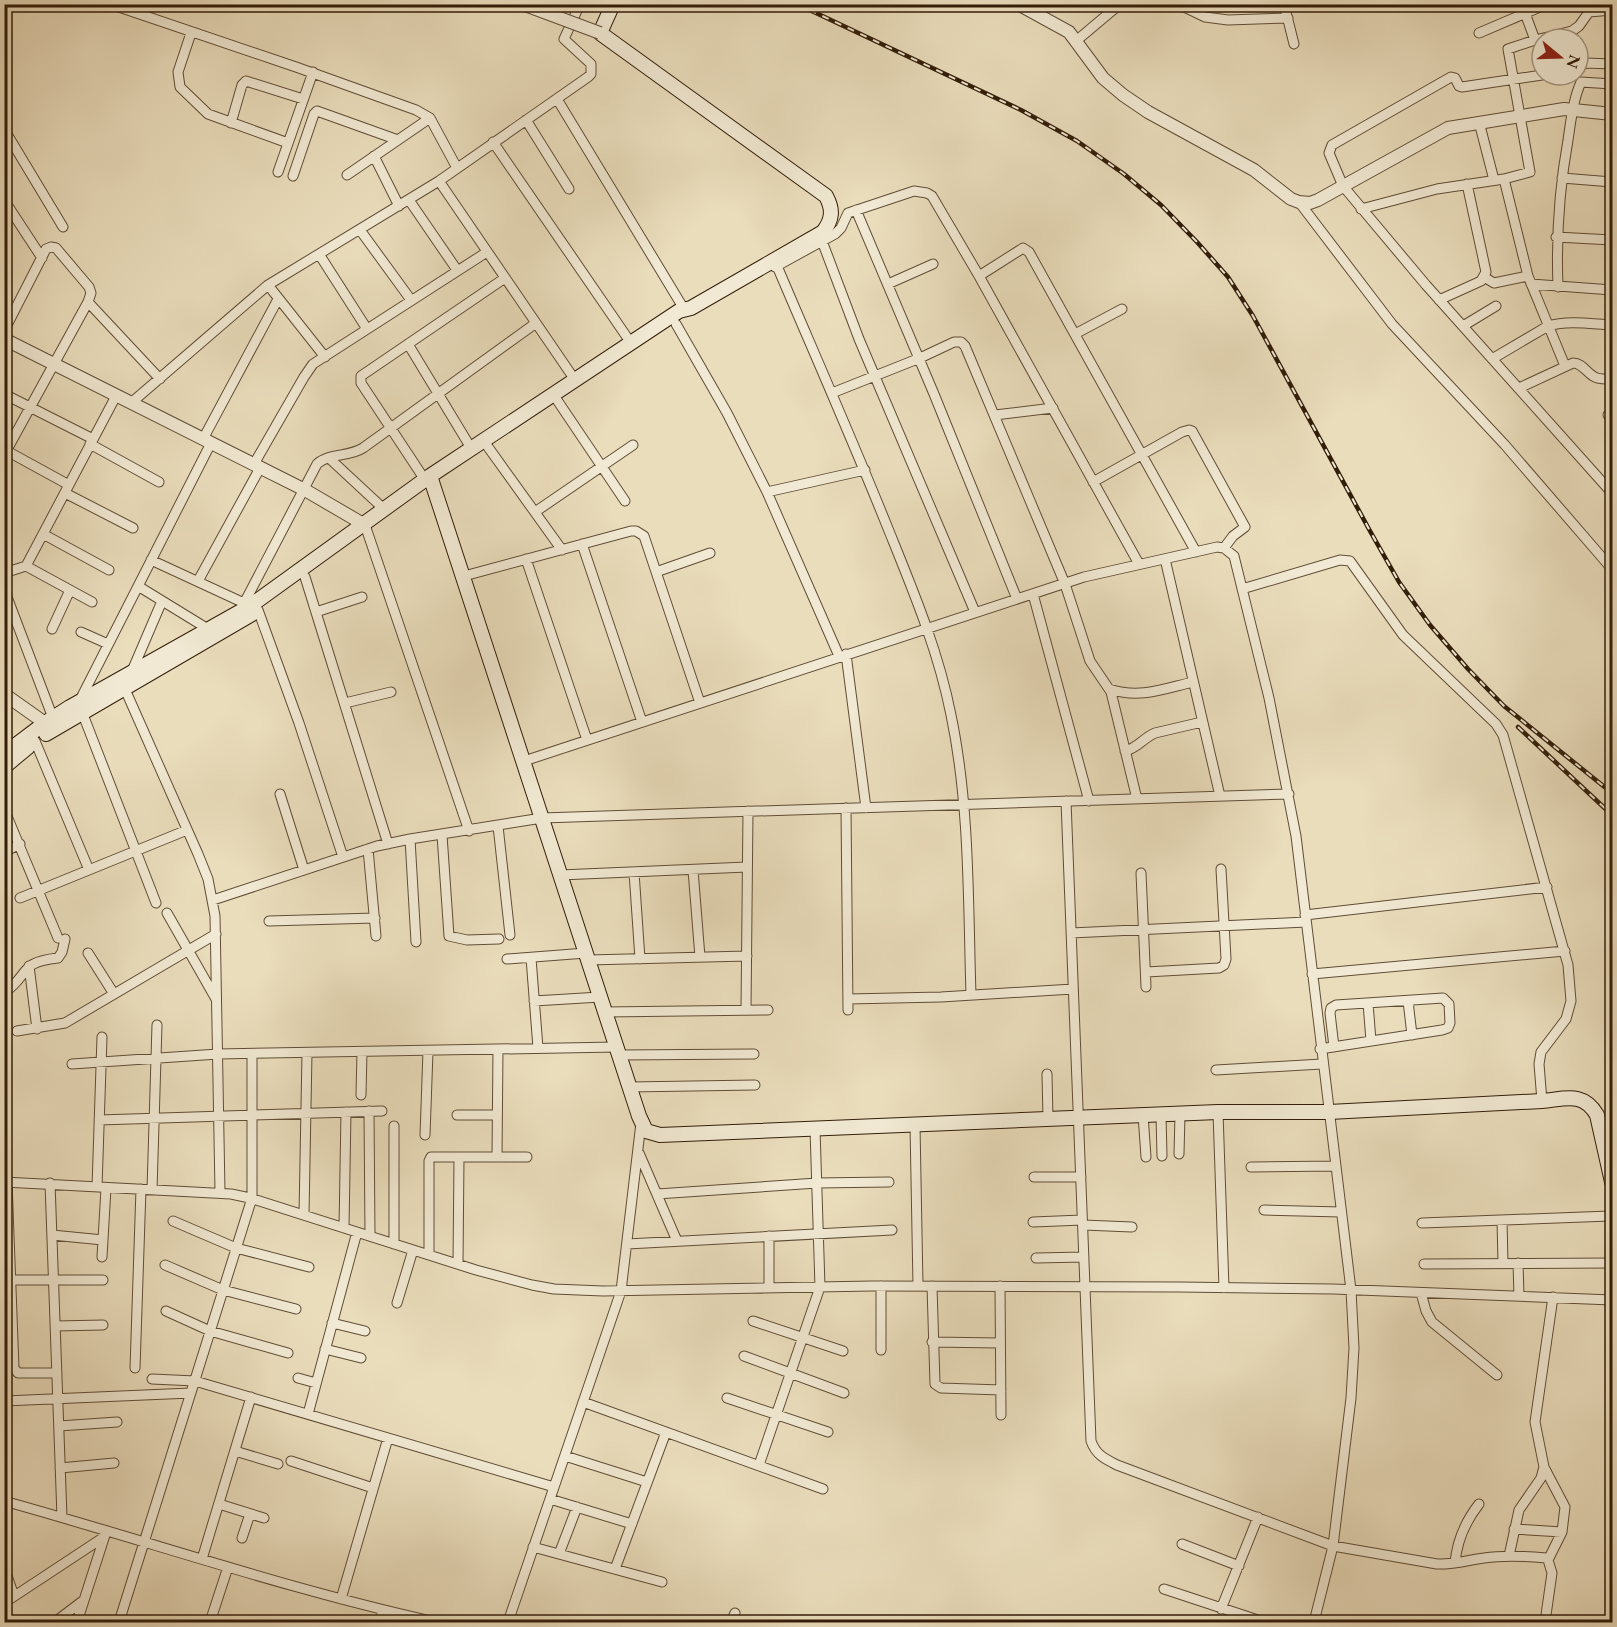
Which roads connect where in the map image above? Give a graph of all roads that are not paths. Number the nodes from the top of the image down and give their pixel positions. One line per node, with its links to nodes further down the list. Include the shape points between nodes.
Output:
1 (110, 4): 17 (street)
2 (522, 4): 18 (street, bridge)
3 (580, 4): 30 (street, via 564,39 588,61 591,74)
4 (613, 4): 18 (main road)
5 (1018, 4): 20 (street, via 1069,32)
6 (1120, 4): 20 (street)
7 (1178, 4): 13 (street, via 1205,17 1228,20)
8 (1284, 4): 13 (street)
9 (1546, 4): 12 (street)
10 (1584, 4): 14 (street)
11 (1612, 10): 14 (street, via 1589,12)
12 (1526, 12): 15 (street); 19 (street)
13 (1288, 18): 22 (street)
14 (1583, 18): 16 (street)
15 (1531, 27)
16 (1578, 27)
17 (191, 33): 25 (street); 37 (street, via 178,82 208,114)
18 (600, 33): 63 (main road, via 826,195 832,215)
19 (1479, 33)
20 (1077, 41): 57 (street, via 1092,65 1123,95 1254,170)
21 (1530, 42): 27 (street, via 1508,49)
22 (1294, 44)
23 (1590, 63): 24 (street)
24 (1612, 64)
25 (313, 72): 29 (street); 34 (street)
26 (1530, 77): 27 (street)
27 (1513, 80): 33 (street); 53 (street, via 1462,87 1451,77 1332,145 1329,157)
28 (1612, 84): 31 (street, via 1581,82)
29 (303, 99): 37 (street, via 246,81); 41 (street)
30 (557, 99): 35 (street); 86 (street)
31 (1573, 108): 32 (street); 33 (street); 47 (street)
32 (1612, 114)
33 (1520, 115): 36 (street); 48 (street, via 1530,171)
34 (430, 118): 39 (street); 43 (street)
35 (526, 120): 40 (street); 54 (street)
36 (1479, 122): 49 (street); 53 (street, via 1448,128)
37 (231, 123): 41 (street)
38 (4, 129): 61 (street)
39 (398, 140): 42 (street); 46 (street, via 317,111)
40 (493, 142): 43 (street); 96 (street)
41 (288, 143): 44 (street)
42 (374, 156): 45 (street); 58 (street)
43 (457, 168): 50 (street)
44 (278, 172)
45 (347, 175)
46 (292, 176)
47 (1562, 178): 51 (street); 64 (street)
48 (1504, 179): 49 (street); 75 (street)
49 (1494, 180): 52 (street)
50 (439, 181): 56 (street); 66 (street)
51 (1612, 182)
52 (1467, 184): 59 (street); 73 (street, via 1486,269)
53 (1342, 186): 57 (street, via 1310,203); 59 (street)
54 (569, 189)
55 (4, 200): 68 (street)
56 (409, 200): 58 (street); 71 (street)
57 (1299, 202): 152 (street, via 1392,324 1505,445)
58 (399, 206): 62 (street)
59 (1361, 209): 82 (street)
60 (856, 210): 63 (street, via 848,213 835,234); 72 (street, via 914,191 927,193); 76 (street)
61 (63, 228)
62 (360, 230): 67 (street); 81 (street)
63 (823, 237): 70 (street); 86 (main road); 103 (street)
64 (1556, 237): 65 (street); 78 (street)
65 (1612, 240)
66 (487, 252): 71 (street); 74 (street)
67 (319, 254): 77 (street); 92 (street)
68 (42, 258): 83 (street, via 46,249 56,248 89,287); 93 (street)
69 (933, 264): 76 (street)
70 (777, 266): 86 (street); 109 (street)
71 (458, 270): 81 (street)
72 (979, 276): 94 (street, via 1027,249); 115 (street)
73 (1484, 277): 75 (street, via 1494,283); 82 (street)
74 (505, 278): 87 (street); 97 (street)
75 (1529, 280): 78 (street); 91 (street)
76 (888, 284): 99 (street)
77 (268, 285): 80 (street); 104 (street)
78 (1558, 287): 79 (street)
79 (1612, 290)
80 (278, 299): 98 (street); 118 (street)
81 (411, 300): 92 (street)
82 (1439, 300): 90 (street)
83 (88, 302): 101 (street); 104 (street)
84 (1496, 306): 90 (street)
85 (1122, 309): 94 (street)
86 (688, 310): 88 (main road); 96 (main road)
87 (536, 323): 106 (street); 108 (street)
88 (676, 324): 112 (main road); 134 (street)
89 (1612, 325): 91 (street, via 1566,322)
90 (1463, 326): 100 (street)
91 (1548, 326): 100 (street); 102 (street)
92 (367, 329): 98 (street)
93 (4, 331)
94 (1075, 334): 124 (street)
95 (4, 339): 101 (street)
96 (631, 343): 106 (main road)
97 (408, 344): 108 (street); 117 (street, via 361,376)
98 (325, 357): 126 (street, via 304,377)
99 (920, 358): 103 (street); 116 (street, via 961,342); 166 (street)
100 (1492, 359): 107 (street)
101 (53, 364): 111 (street); 114 (street)
102 (1565, 366): 105 (street, via 1576,362 1598,379); 107 (street)
103 (875, 377): 109 (street); 172 (street)
104 (160, 379): 113 (street)
105 (1612, 379)
106 (575, 380): 122 (main road)
107 (1519, 388): 135 (street)
108 (437, 393): 117 (street); 122 (street)
109 (832, 393): 128 (street)
110 (4, 394): 114 (street)
111 (116, 396): 113 (street); 119 (street)
112 (557, 400): 121 (main road); 127 (street)
113 (131, 403): 118 (street)
114 (30, 407): 119 (street); 123 (street)
115 (1053, 408): 116 (street); 131 (street)
116 (995, 415): 159 (street)
117 (391, 427): 125 (street, via 355,453); 129 (street)
118 (207, 441): 126 (street); 149 (street)
119 (92, 442): 130 (street); 132 (street)
120 (633, 445): 127 (street)
121 (488, 447): 129 (main road); 138 (street)
122 (471, 448): 129 (main road)
123 (6, 453): 132 (street)
124 (1142, 453): 131 (street); 143 (street, via 1185,430 1192,431 1245,527); 145 (street)
125 (329, 458): 133 (street, via 317,464); 137 (street)
126 (257, 466): 133 (street); 158 (street)
127 (602, 467): 136 (street); 138 (street)
128 (865, 470): 134 (street); 174 (street)
129 (429, 481): 137 (main road); 140 (main road); 156 (main road)
130 (159, 482)
131 (1093, 482): 150 (street)
132 (67, 489): 139 (street); 141 (street)
133 (305, 490): 140 (street); 169 (street)
134 (767, 492): 179 (street)
135 (1612, 493)
136 (625, 501)
137 (385, 510): 140 (main road)
138 (535, 512): 144 (street)
139 (133, 528)
140 (367, 529): 157 (main road); 169 (main road); 212 (street)
141 (43, 534): 151 (street); 153 (street)
142 (582, 544): 144 (street); 154 (street, via 636,531 644,536); 189 (street)
143 (1224, 548): 145 (street); 162 (street, via 1234,556)
144 (562, 549): 147 (street)
145 (1196, 552): 148 (street)
146 (710, 553): 154 (street)
147 (525, 559): 156 (street); 192 (street)
148 (1164, 559): 150 (street); 181 (street)
149 (152, 560): 158 (street); 160 (street)
150 (1139, 564): 159 (street)
151 (26, 566): 155 (street); 163 (street)
152 (1612, 569)
153 (109, 570)
154 (656, 572): 187 (street)
155 (4, 573)
156 (464, 576): 196 (main road)
157 (305, 577): 170 (main road); 171 (street)
158 (198, 581): 169 (street)
159 (1065, 584): 164 (street); 183 (street, via 1090,661)
160 (138, 586): 167 (street); 178 (street)
161 (4, 589): 173 (street)
162 (1242, 589): 199 (street); 229 (street, via 1340,560 1350,561 1403,635 1499,729)
163 (70, 590): 168 (street); 175 (street)
164 (1033, 594): 166 (street); 203 (street)
165 (362, 597): 171 (street)
166 (1017, 599): 172 (street)
167 (162, 601): 176 (street); 180 (street)
168 (92, 602)
169 (242, 607): 176 (main road)
170 (258, 610): 182 (main road); 220 (street)
171 (316, 612): 186 (street)
172 (975, 612): 174 (street)
173 (9, 615): 191 (street)
174 (928, 627): 179 (street); 204 (street, via 951,715)
175 (52, 629)
176 (208, 629): 180 (main road)
177 (81, 632): 178 (street)
178 (108, 644): 188 (street)
179 (842, 655): 187 (street); 206 (street)
180 (132, 671): 188 (main road)
181 (1193, 682): 183 (street, via 1143,694); 190 (street)
182 (124, 687): 188 (main road); 211 (street)
183 (1109, 689): 194 (street)
184 (391, 692): 186 (street)
185 (4, 694): 191 (street)
186 (345, 703): 216 (street)
187 (700, 703): 189 (street)
188 (80, 707): 191 (main road); 219 (street)
189 (642, 722): 192 (street)
190 (1202, 722): 194 (street, via 1155,733 1138,747); 200 (street)
191 (49, 724): 193 (main road); 195 (main road)
192 (587, 740): 196 (street)
193 (35, 741): 197 (main road); 223 (street)
194 (1125, 751): 201 (street)
195 (4, 754)
196 (524, 761): 209 (main road)
197 (4, 767)
198 (280, 794): 224 (street)
199 (1289, 794): 200 (street); 236 (street)
200 (1220, 796): 201 (street)
201 (1137, 799): 203 (street)
202 (1066, 801): 203 (street); 204 (street); 240 (street)
203 (1089, 801)
204 (964, 805): 206 (street); 262 (street)
205 (846, 808): 206 (street); 208 (street); 264 (street)
206 (866, 808)
207 (4, 809): 215 (street)
208 (748, 811): 209 (street); 221 (street)
209 (542, 818): 210 (street); 228 (main road)
210 (498, 826): 212 (street); 242 (street)
211 (187, 830): 219 (street); 232 (street)
212 (469, 831): 213 (street)
213 (442, 835): 214 (street); 244 (street, via 449,936)
214 (410, 839): 216 (street); 245 (street)
215 (20, 844): 218 (street); 230 (street)
216 (388, 844): 217 (street)
217 (368, 849): 220 (street); 235 (street)
218 (4, 852)
219 (135, 852): 223 (street); 233 (street)
220 (343, 857): 224 (street)
221 (747, 867): 225 (street); 250 (street)
222 (1221, 868): 238 (street)
223 (89, 870): 230 (street)
224 (304, 870): 232 (street)
225 (693, 870): 226 (street); 251 (street)
226 (634, 872): 228 (street); 253 (street)
227 (1141, 873): 239 (street)
228 (560, 875): 249 (main road)
229 (1546, 886): 236 (street); 247 (street)
230 (39, 890): 231 (street); 255 (street, via 62,939 62,952 58,958)
231 (20, 898)
232 (213, 900): 241 (street)
233 (156, 903)
234 (167, 913): 246 (street)
235 (375, 918): 237 (street); 243 (street)
236 (1305, 919): 238 (street); 257 (street)
237 (269, 921)
238 (1225, 927): 239 (street); 256 (street, via 1226,959 1219,969)
239 (1144, 930): 240 (street); 256 (street)
240 (1071, 933): 259 (street)
241 (216, 934): 246 (street); 267 (street)
242 (510, 934)
243 (376, 936)
244 (499, 939)
245 (416, 942)
246 (189, 950): 261 (street); 267 (street)
247 (1565, 951): 257 (street); 299 (street, via 1570,1001 1566,1019 1542,1052)
248 (88, 953): 261 (street)
249 (587, 956): 252 (street); 253 (street); 263 (main road)
250 (747, 956): 251 (street); 269 (street)
251 (699, 957): 253 (street)
252 (531, 958): 254 (street); 265 (street)
253 (640, 958)
254 (507, 959)
255 (29, 966): 260 (street); 274 (street)
256 (1146, 972): 258 (street)
257 (1312, 974): 282 (street)
258 (1146, 987)
259 (1074, 989): 262 (street); 313 (street)
260 (4, 993)
261 (114, 994): 274 (street, via 65,1023)
262 (972, 995): 264 (street)
263 (600, 997): 265 (street); 272 (main road)
264 (848, 999): 270 (street)
265 (534, 1001): 280 (street)
266 (1408, 1001): 268 (street); 276 (street); 276 (street, via 1443,998 1449,1004 1448,1028)
267 (218, 1002): 287 (street)
268 (1368, 1003): 278 (street); 279 (street, via 1331,1008)
269 (746, 1010): 271 (street); 272 (street)
270 (848, 1010)
271 (768, 1011)
272 (605, 1012): 284 (main road)
273 (157, 1024): 290 (street)
274 (37, 1029): 275 (street)
275 (17, 1031)
276 (1412, 1035): 278 (street)
277 (102, 1037): 291 (street)
278 (1371, 1041): 279 (street)
279 (1334, 1047): 282 (street)
280 (538, 1048): 281 (street); 284 (street)
281 (498, 1049): 283 (street); 309 (street)
282 (1320, 1049): 293 (street)
283 (428, 1051): 285 (street); 321 (street)
284 (618, 1051): 289 (street); 297 (main road)
285 (362, 1052): 286 (street); 298 (street)
286 (307, 1053): 288 (street); 305 (street)
287 (218, 1054): 288 (street); 290 (street); 312 (street)
288 (252, 1054): 311 (street)
289 (754, 1054)
290 (156, 1059): 291 (street); 314 (street)
291 (101, 1062): 292 (street); 316 (street)
292 (72, 1064)
293 (1322, 1064): 294 (street); 304 (street)
294 (1216, 1070)
295 (1047, 1074): 315 (street)
296 (755, 1085): 297 (street)
297 (629, 1087): 317 (main road)
298 (361, 1095)
299 (1542, 1101): 304 (main road); 333 (main road, via 1572,1098 1591,1105)
300 (369, 1111): 301 (street); 302 (street); 360 (street)
301 (382, 1111)
302 (346, 1112): 305 (street); 354 (street)
303 (1218, 1112): 304 (main road); 307 (main road); 389 (street)
304 (1329, 1112): 329 (street)
305 (306, 1114): 311 (street); 346 (street)
306 (1161, 1114): 307 (main road); 310 (main road); 324 (street)
307 (1180, 1114): 323 (street)
308 (457, 1115): 309 (street)
309 (497, 1115): 326 (street)
310 (1143, 1115): 313 (main road); 328 (street)
311 (252, 1116): 312 (street); 343 (street)
312 (219, 1118): 314 (street); 341 (street)
313 (1078, 1118): 315 (main road); 331 (street)
314 (154, 1119): 316 (street); 340 (street)
315 (1048, 1119): 318 (main road)
316 (99, 1120): 338 (street)
317 (641, 1123): 320 (main road, via 646,1131 660,1135); 322 (street)
318 (915, 1125): 320 (main road); 383 (street)
319 (394, 1126): 364 (street)
320 (815, 1129): 337 (street)
321 (425, 1135)
322 (638, 1150): 342 (street); 365 (street)
323 (1179, 1155)
324 (1162, 1156)
325 (459, 1157): 326 (street); 368 (street, via 430,1158); 375 (street)
326 (497, 1157): 327 (street)
327 (527, 1157)
328 (1146, 1157)
329 (1336, 1166): 330 (street); 345 (street)
330 (1251, 1167)
331 (1081, 1176): 332 (street); 351 (street)
332 (1034, 1177)
333 (1612, 1180)
334 (6, 1182): 336 (street); 357 (street)
335 (890, 1182): 337 (street)
336 (50, 1183): 338 (street); 359 (street)
337 (817, 1183): 342 (street); 358 (street)
338 (102, 1188): 339 (street); 362 (street)
339 (141, 1189): 340 (street); 415 (street)
340 (152, 1190): 341 (street)
341 (220, 1192): 343 (street)
342 (657, 1194): 363 (street)
343 (252, 1198): 346 (street); 366 (street)
344 (1264, 1210): 345 (street)
345 (1341, 1212): 391 (street)
346 (304, 1215): 354 (street)
347 (1610, 1216): 348 (street)
348 (1502, 1220): 352 (street); 372 (street)
349 (173, 1221): 366 (street)
350 (1033, 1222): 351 (street)
351 (1083, 1223): 353 (street); 370 (street)
352 (1422, 1223)
353 (1132, 1227)
354 (344, 1228): 356 (street)
355 (892, 1230): 358 (street)
356 (357, 1232): 360 (street); 401 (street)
357 (7, 1234): 381 (street)
358 (819, 1234): 361 (street); 386 (street)
359 (52, 1235): 362 (street); 379 (street)
360 (370, 1236): 364 (street)
361 (769, 1236): 363 (street); 388 (street)
362 (103, 1240): 369 (street)
363 (677, 1241): 365 (street)
364 (394, 1244): 367 (street)
365 (627, 1244): 392 (street)
366 (236, 1248): 378 (street); 390 (street)
367 (413, 1250): 368 (street); 397 (street)
368 (429, 1255): 375 (street)
369 (102, 1257)
370 (1084, 1257): 371 (street); 387 (street)
371 (1036, 1258)
372 (1503, 1263): 373 (street); 376 (street)
373 (1518, 1263): 374 (street); 394 (street)
374 (1612, 1263)
375 (458, 1264): 392 (street, via 554,1289)
376 (1424, 1264)
377 (165, 1265): 390 (street)
378 (309, 1267)
379 (53, 1280): 380 (street); 381 (street); 403 (street)
380 (103, 1280)
381 (9, 1282): 416 (street, via 15,1371)
382 (881, 1286): 383 (street); 386 (street); 410 (street)
383 (918, 1286): 384 (street)
384 (932, 1286): 385 (street); 407 (street)
385 (1000, 1286): 387 (street); 408 (street)
386 (820, 1287): 388 (street); 406 (street)
387 (1085, 1287): 389 (street); 457 (street, via 1094,1450 1117,1465)
388 (769, 1288): 392 (street)
389 (1224, 1288): 391 (street)
390 (223, 1290): 398 (street); 404 (street)
391 (1351, 1290): 393 (street); 467 (street, via 1351,1398)
392 (621, 1291): 430 (street)
393 (1421, 1293): 394 (street); 418 (street, via 1432,1322)
394 (1519, 1296): 395 (street)
395 (1553, 1298): 396 (street); 445 (street, via 1535,1422)
396 (1612, 1300)
397 (397, 1303)
398 (296, 1309)
399 (166, 1311): 404 (street)
400 (753, 1321): 406 (street)
401 (332, 1323): 405 (street); 409 (street)
402 (104, 1325): 403 (street)
403 (55, 1326): 416 (street)
404 (210, 1331): 412 (street); 421 (street)
405 (365, 1331)
406 (802, 1339): 411 (street); 417 (street)
407 (932, 1342): 408 (street); 423 (street, via 934,1381 938,1387)
408 (1000, 1343): 423 (street)
409 (325, 1349): 414 (street); 422 (street)
410 (881, 1350)
411 (843, 1351)
412 (288, 1353)
413 (744, 1356): 417 (street)
414 (361, 1358)
415 (135, 1368)
416 (57, 1373): 426 (street)
417 (790, 1375): 425 (street); 432 (street)
418 (1497, 1375)
419 (298, 1378): 422 (street)
420 (152, 1379): 421 (street)
421 (195, 1381): 424 (street); 427 (street)
422 (316, 1383): 431 (street)
423 (1001, 1390): 433 (street)
424 (191, 1393): 426 (street); 465 (street)
425 (844, 1393)
426 (58, 1398): 429 (street); 435 (street)
427 (251, 1398): 431 (street); 439 (street)
428 (727, 1398): 432 (street)
429 (4, 1401)
430 (583, 1402): 436 (street); 440 (street)
431 (308, 1414): 438 (street)
432 (776, 1414): 437 (street); 444 (street)
433 (1001, 1415)
434 (117, 1422): 435 (street)
435 (59, 1426): 446 (street)
436 (666, 1432): 444 (street); 447 (street)
437 (828, 1432)
438 (388, 1438): 448 (street); 449 (street)
439 (235, 1451): 443 (street); 453 (street)
440 (565, 1456): 447 (street); 448 (street)
441 (291, 1461): 449 (street)
442 (114, 1463): 446 (street)
443 (278, 1464)
444 (759, 1465): 450 (street)
445 (1544, 1467): 461 (street, via 1541,1478 1522,1503); 463 (street, via 1565,1507)
446 (60, 1468): 458 (street)
447 (647, 1482): 460 (street)
448 (554, 1487): 451 (street)
449 (373, 1488): 481 (street)
450 (823, 1489)
451 (550, 1498): 455 (street); 468 (street)
452 (4, 1501): 458 (street)
453 (219, 1504): 456 (street); 471 (street)
454 (1479, 1504): 473 (street, via 1463,1530)
455 (577, 1507): 460 (street); 469 (street)
456 (250, 1514): 459 (street); 464 (street)
457 (1258, 1516): 467 (street); 474 (street)
458 (62, 1517): 462 (street)
459 (264, 1518)
460 (632, 1524): 477 (street)
461 (1514, 1529): 463 (street); 470 (street)
462 (106, 1533): 465 (street); 480 (street); 482 (street)
463 (1562, 1533): 472 (street)
464 (242, 1538)
465 (145, 1541): 471 (street); 489 (street)
466 (1182, 1544): 474 (street)
467 (1333, 1546): 473 (street, via 1437,1564); 496 (street)
468 (533, 1547): 469 (street); 493 (street)
469 (560, 1554): 477 (street)
470 (1509, 1556): 472 (street); 473 (street)
471 (202, 1559): 475 (street)
472 (1548, 1560): 497 (street, via 1552,1573)
473 (1455, 1563)
474 (1239, 1566): 484 (street)
475 (228, 1567): 481 (street); 490 (street)
476 (4, 1568): 480 (street)
477 (615, 1569): 478 (street)
478 (662, 1582)
479 (1164, 1588): 484 (street)
480 (14, 1596): 483 (street)
481 (341, 1599): 485 (street)
482 (84, 1600): 487 (street); 488 (street)
483 (4, 1603)
484 (1221, 1609): 495 (street)
485 (383, 1611): 491 (street); 492 (street)
486 (735, 1613): 494 (street)
487 (55, 1623)
488 (77, 1623)
489 (119, 1623)
490 (210, 1623)
491 (379, 1623)
492 (436, 1623)
493 (508, 1623)
494 (731, 1623)
495 (1264, 1623)
496 (1314, 1623)
497 (1545, 1623)

